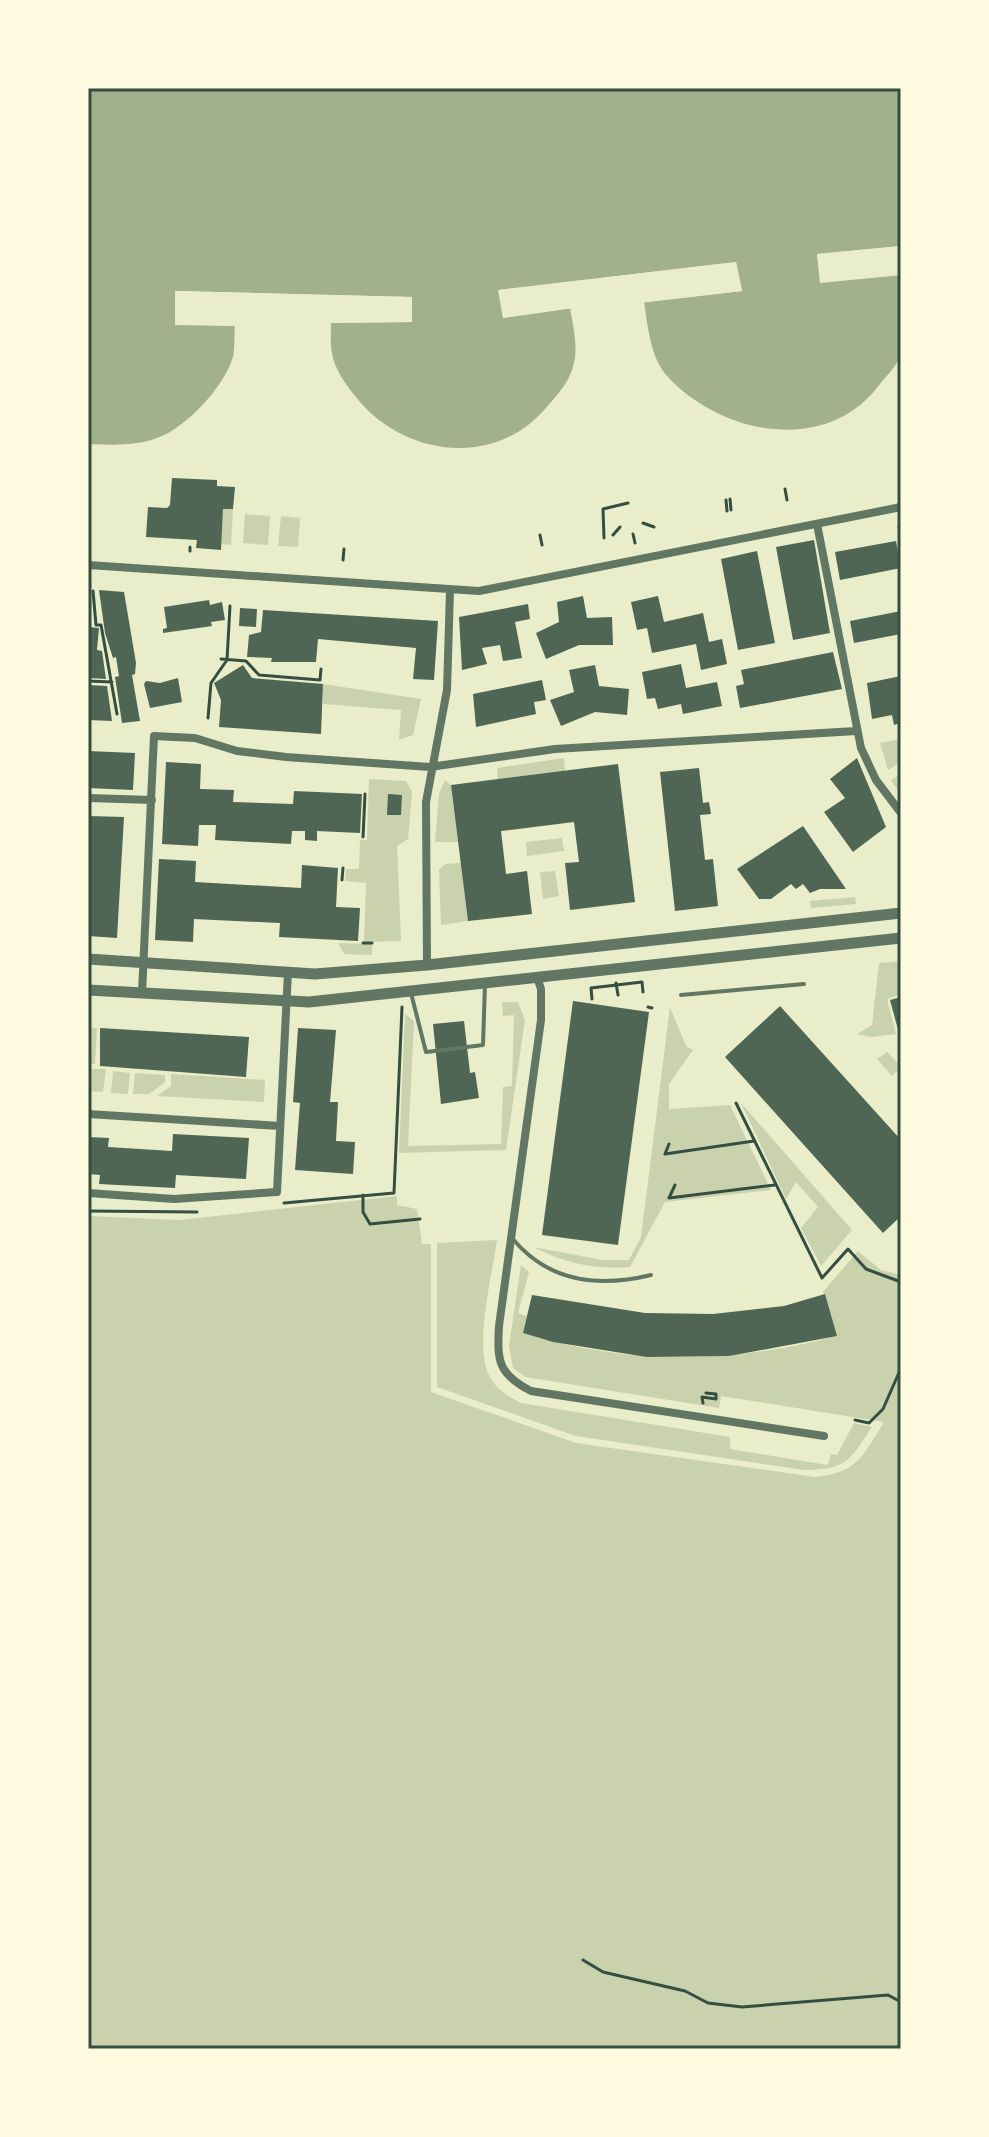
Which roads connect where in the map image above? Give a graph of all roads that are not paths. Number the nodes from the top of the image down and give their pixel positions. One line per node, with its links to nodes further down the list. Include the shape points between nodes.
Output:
1 (901, 507): 2 (street)
2 (817, 524): 4 (street, via 547,579); 5 (street)
3 (88, 565): 4 (street)
4 (450, 591): 6 (street, via 447,690)
5 (856, 731): 6 (street, via 555,749); 9 (street, via 876,780)
6 (430, 767): 8 (street, via 286,757 237,751 195,738 154,736); 14 (street, via 424,840)
7 (88, 798): 8 (street)
8 (152, 800): 13 (street)
9 (901, 813)
10 (901, 913): 14 (street)
11 (901, 938): 16 (street)
12 (88, 959): 13 (street)
13 (144, 963): 15 (street); 21 (street)
14 (427, 965): 15 (street)
15 (288, 972): 23 (street)
16 (537, 977): 17 (street); 27 (street, via 541,1020)
17 (485, 983): 20 (street); 20 (lane, via 483,1045 426,1052)
18 (804, 984): 22 (lane)
19 (88, 990): 21 (street)
20 (410, 991): 23 (street)
21 (142, 993): 23 (street)
22 (681, 995)
23 (286, 1001): 25 (street)
24 (88, 1114): 25 (street)
25 (280, 1126): 26 (street, via 277,1192 174,1199)
26 (88, 1193)
27 (512, 1238): 28 (lane, via 530,1260 575,1279); 29 (street, via 497,1353 512,1381 531,1391)
28 (651, 1275)
29 (824, 1436)

